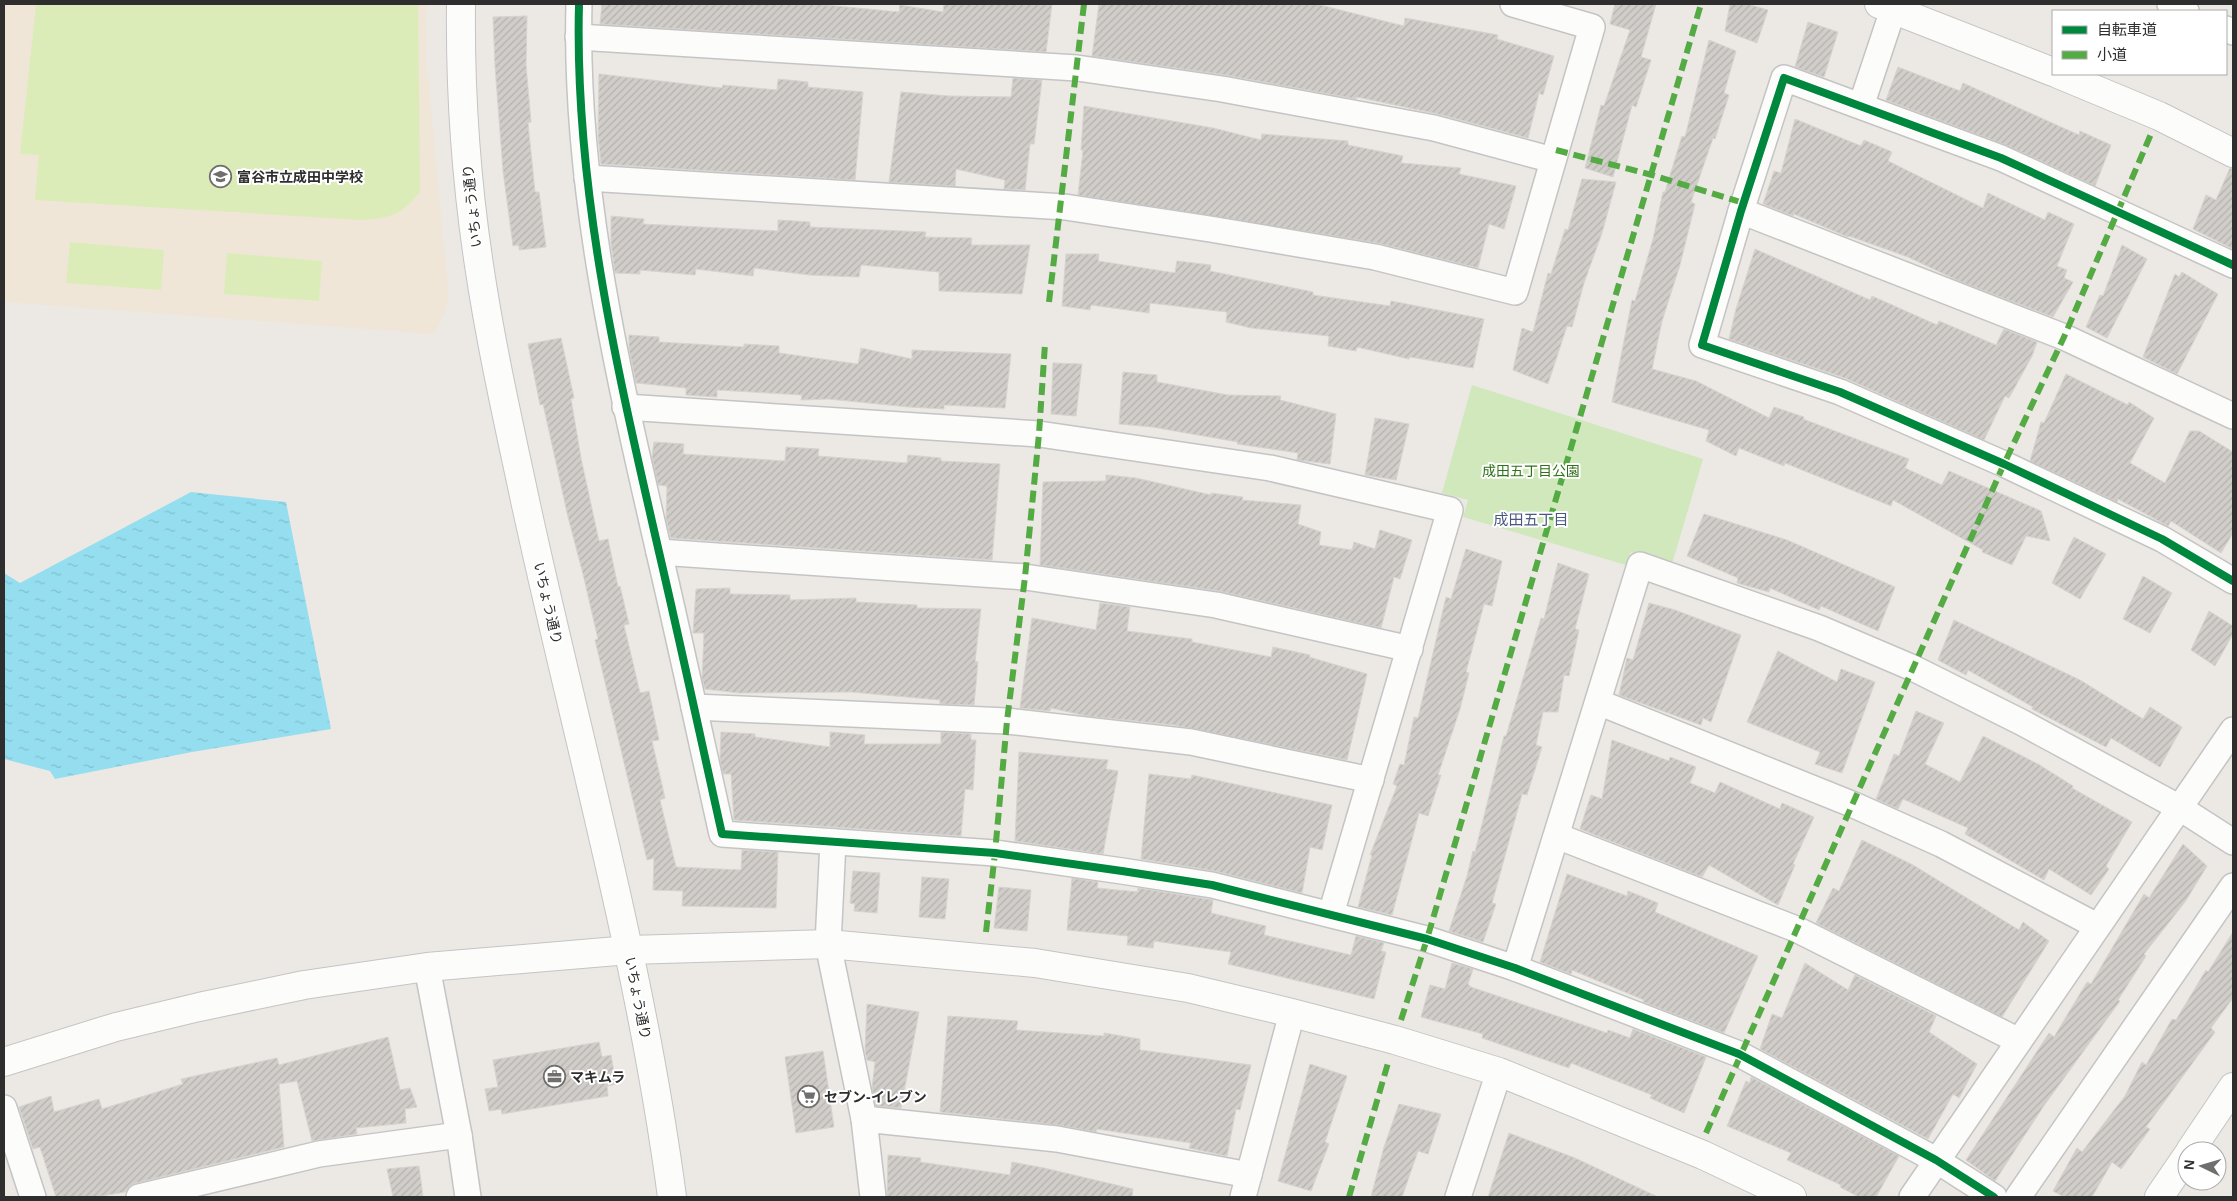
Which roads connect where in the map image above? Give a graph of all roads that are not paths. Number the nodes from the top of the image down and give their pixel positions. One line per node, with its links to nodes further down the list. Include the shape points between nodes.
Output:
1 (461, 4): 33 (street, いちょう通り, via 460,72 470,193 478,265 495,362)
2 (580, 4): 7 (street)
3 (1516, 4): 12 (street, via 1592,27)
4 (2170, 4): 6 (street)
5 (1889, 5): 8 (street); 10 (street)
6 (2184, 10)
7 (578, 38): 12 (street, via 1076,68 1222,89 1434,128); 13 (street)
8 (2052, 72)
9 (2060, 75): 11 (street, via 2159,116)
10 (1860, 106): 14 (street, via 1784,78); 15 (street, via 2000,158)
11 (2233, 153)
12 (1552, 160): 13 (street, via 1515,292 1374,257 1065,207)
13 (587, 178): 16 (street)
14 (1741, 211): 17 (street, via 2064,337); 19 (street, via 1702,345 1840,392 2004,464 2162,539)
15 (2233, 265)
16 (625, 407): 18 (street); 20 (street, via 1039,434 1270,468 1450,510)
17 (2233, 416)
18 (660, 552): 20 (street, via 1025,577 1216,605); 22 (street)
19 (2233, 581)
20 (1410, 649): 24 (street)
21 (1598, 702): 25 (street, via 1640,565 1819,628 1913,668); 26 (street); 31 (street, via 1854,805 1941,844)
22 (694, 707): 24 (street, via 1006,720 1190,742); 27 (street, via 722,834)
23 (2233, 730): 25 (street)
24 (1371, 780): 30 (street)
25 (2180, 808): 28 (street); 31 (street)
26 (1557, 836): 35 (street); 37 (street, via 1796,929)
27 (833, 842): 30 (street, via 995,853 1122,871 1212,885); 32 (street)
28 (2233, 842)
29 (2233, 886): 57 (street)
30 (1331, 914): 35 (street, via 1427,939)
31 (2097, 926): 37 (street)
32 (828, 944): 33 (street); 36 (street, via 1035,963 1188,988); 42 (street)
33 (629, 950): 34 (street); 51 (street, いちょう通り)
34 (427, 967): 38 (street, via 304,985 199,1007 116,1027); 43 (street)
35 (1515, 968): 45 (street, via 1739,1054)
36 (1292, 1013): 39 (street, via 1396,1040); 47 (street)
37 (2019, 1041): 45 (street)
38 (4, 1062)
39 (1499, 1072): 53 (street); 54 (street, via 1702,1155)
40 (2233, 1087): 44 (street)
41 (4, 1108): 48 (street)
42 (864, 1119): 47 (street, via 1057,1139); 52 (street)
43 (459, 1135): 49 (street, via 319,1154); 50 (street)
44 (2197, 1141)
45 (1936, 1160): 55 (street); 56 (street)
46 (2177, 1171): 58 (street)
47 (1246, 1186)
48 (33, 1197)
49 (140, 1197)
50 (468, 1197)
51 (672, 1197)
52 (873, 1197)
53 (1458, 1197)
54 (1792, 1197)
55 (1912, 1197)
56 (1994, 1197)
57 (2018, 1197)
58 (2159, 1197)

